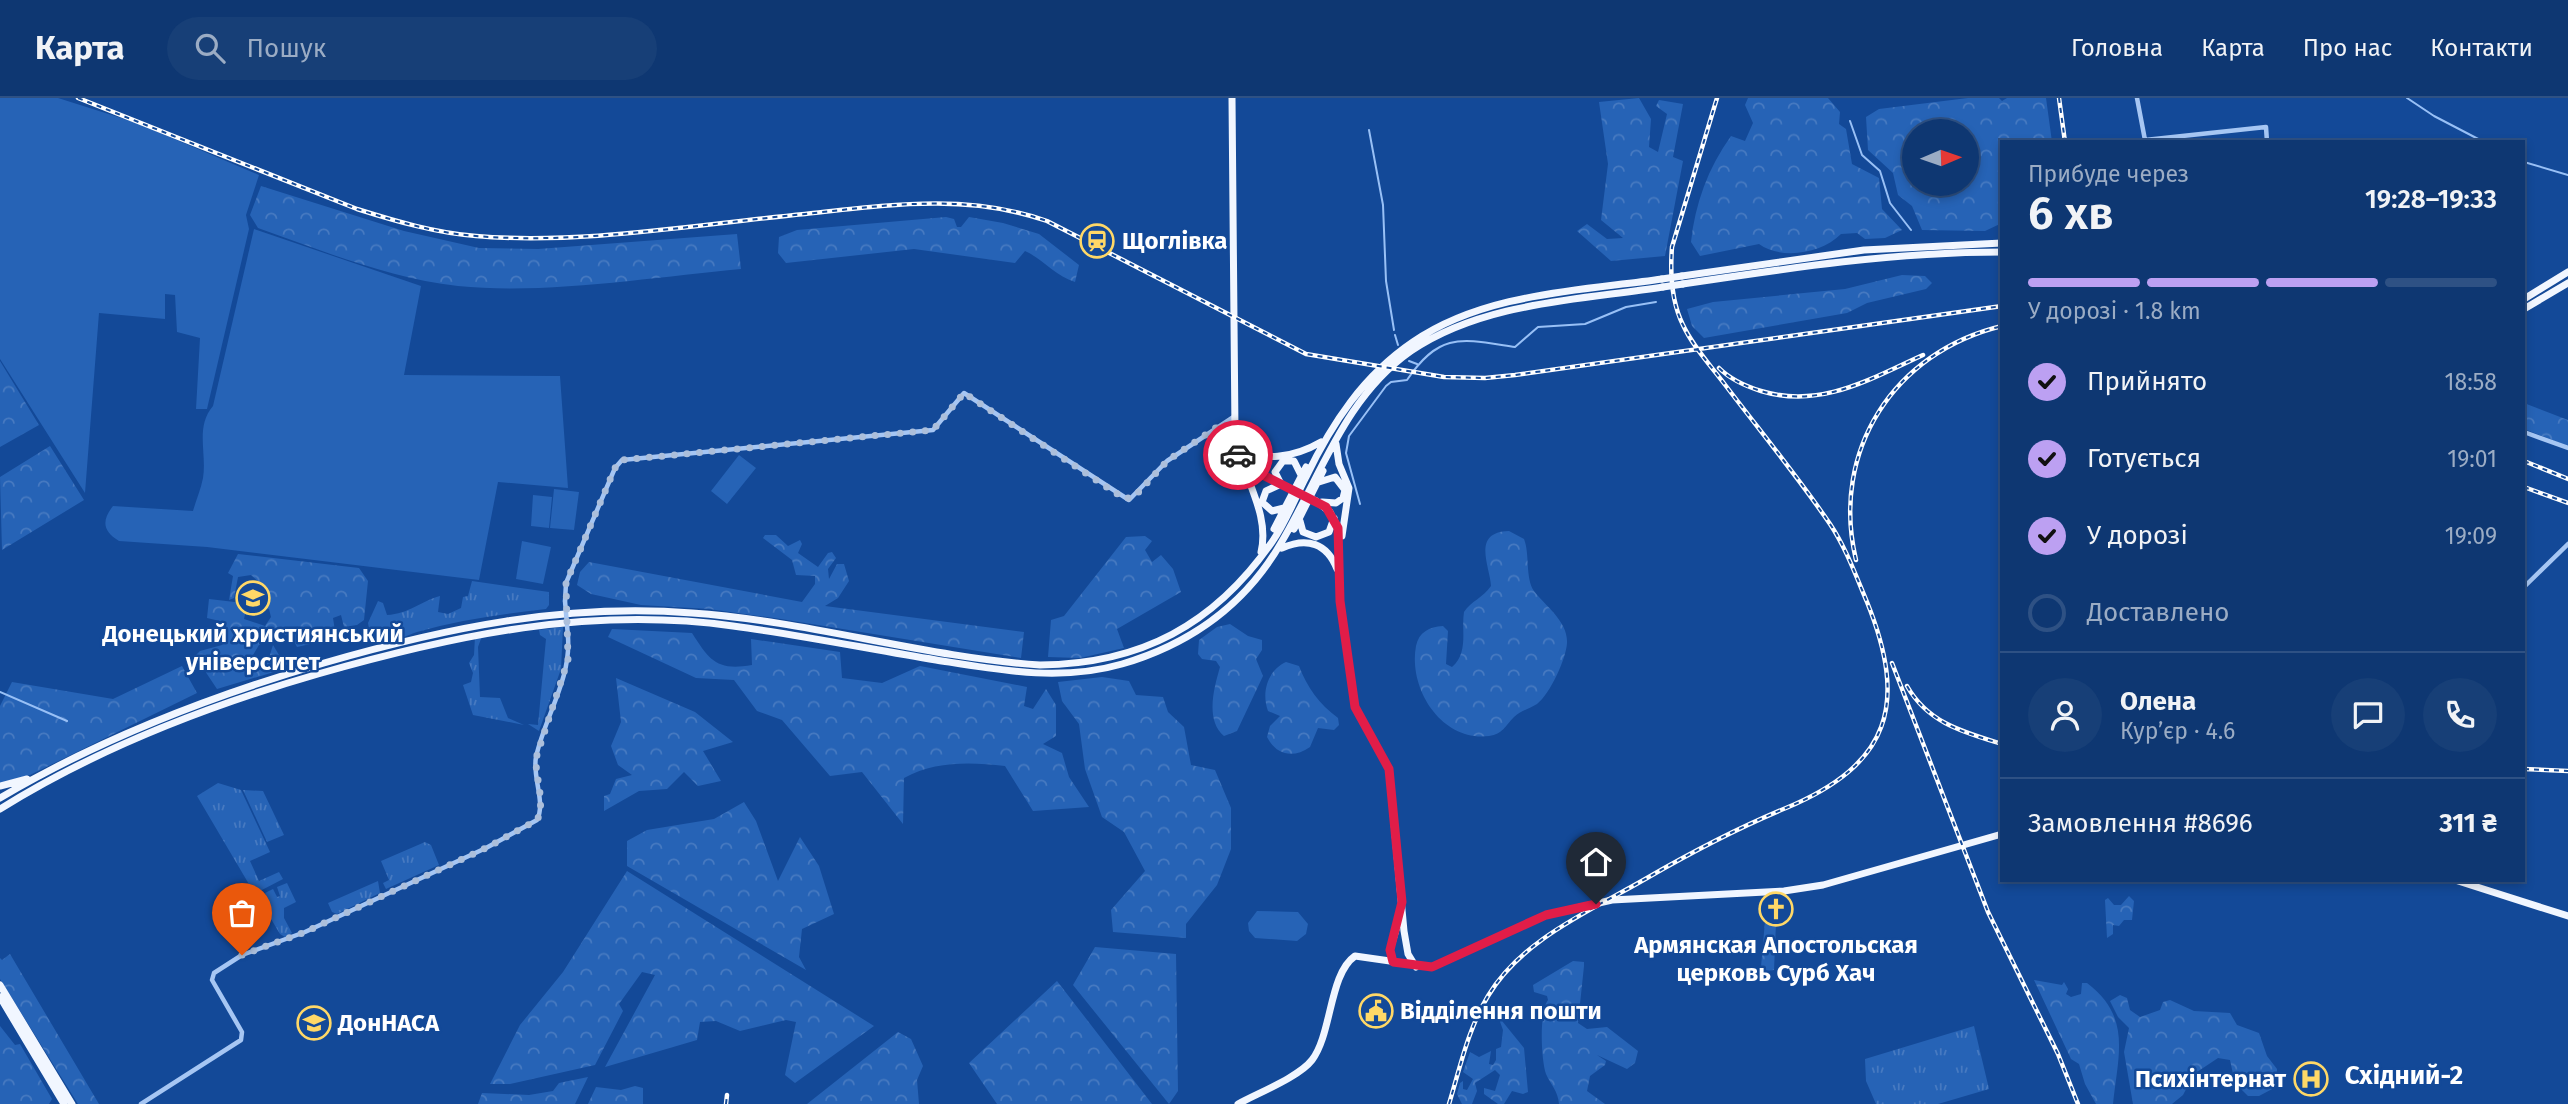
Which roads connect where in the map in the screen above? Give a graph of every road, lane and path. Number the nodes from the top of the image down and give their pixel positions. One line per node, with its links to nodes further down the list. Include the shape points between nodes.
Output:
1 (1232, 98): 14 (main road)
2 (2137, 98): 3 (street)
3 (2145, 140): 4 (street, via 2266,127)
4 (2267, 140)
5 (2000, 243): 8 (main road, bridge, via 1850,251 1682,276)
6 (2000, 252): 8 (main road, bridge, via 1873,258 1683,285)
7 (2568, 272): 10 (main road)
8 (1662, 283): 12 (main road, via 1527,299); 13 (main road)
9 (2568, 283): 11 (main road)
10 (2525, 298)
11 (2525, 308)
12 (1468, 313): 13 (main road); 15 (main road, via 1397,353 1351,398)
13 (1471, 322): 19 (main road, via 1424,343 1399,361 1369,391)
14 (1235, 416): 16 (street); 18 (main road)
15 (1332, 426): 20 (main road); 33 (main road, via 1272,542)
16 (1217, 427): 22 (street); 59 (street, bridge, via 1167,461 1129,500 964,393 933,430 619,462 566,583 565,675 536,758 537,820 305,932 242,955 212,977 243,1036 238,1044)
17 (2525, 432): 21 (street)
18 (1236, 441): 20 (main road, via 1262,457); 22 (main road)
19 (1336, 441): 24 (main road); 32 (main road, via 1349,488); 34 (main road)
20 (1321, 442): 23 (main road)
21 (2568, 448)
22 (1240, 458): 25 (main road); 33 (main road, via 1263,522)
23 (1301, 476): 25 (main road, via 1297,464 1283,461 1275,472); 27 (main road)
24 (1318, 483): 26 (main road, via 1339,479 1345,494 1336,503); 29 (main road)
25 (1284, 486): 26 (main road, bridge); 27 (main road, via 1266,491 1262,502 1272,512)
26 (1316, 501): 28 (main road)
27 (1284, 508): 33 (main road)
28 (1334, 518): 29 (main road, via 1329,531 1316,537 1303,532); 32 (main road)
29 (1300, 520): 31 (main road)
30 (2568, 544): 36 (street)
31 (1282, 548): 34 (main road); 35 (main road, via 1301,542 1317,544 1329,553)
32 (1340, 551): 35 (main road)
33 (1259, 556): 38 (main road, via 1227,595 1194,624 1125,654 1040,666)
34 (1271, 561): 39 (main road, via 1248,589 1203,629 1171,647 1125,663 1050,675)
35 (1339, 573): 48 (main road, via 1355,707 1389,769)
36 (2525, 586)
37 (660, 616): 38 (main road, via 756,620); 39 (main road); 40 (main road, via 460,636 244,696); 40 (main road, via 551,614 445,631 239,688)
38 (918, 648): 39 (main road)
39 (916, 657)
40 (149, 729): 41 (main road); 44 (main road)
41 (41, 775): 42 (main road); 43 (main road)
42 (0, 786)
43 (0, 799)
44 (0, 809)
45 (2000, 835): 53 (main road, via 1823,886 1612,901 1551,914 1432,967)
46 (2461, 882): 47 (main road)
47 (2568, 916)
48 (1400, 930): 49 (main road); 50 (main road)
49 (1390, 950): 51 (main road); 52 (main road)
50 (1408, 954): 52 (main road); 53 (main road)
51 (1374, 958): 52 (main road); 60 (main road, via 1355,956 1348,961 1310,1063)
52 (1397, 963): 53 (main road)
53 (1416, 967)
54 (0, 985): 56 (main road)
55 (0, 998): 56 (main road)
56 (59, 1088): 57 (main road); 58 (main road)
57 (64, 1104)
58 (72, 1104)
59 (141, 1104)
60 (1238, 1104)

